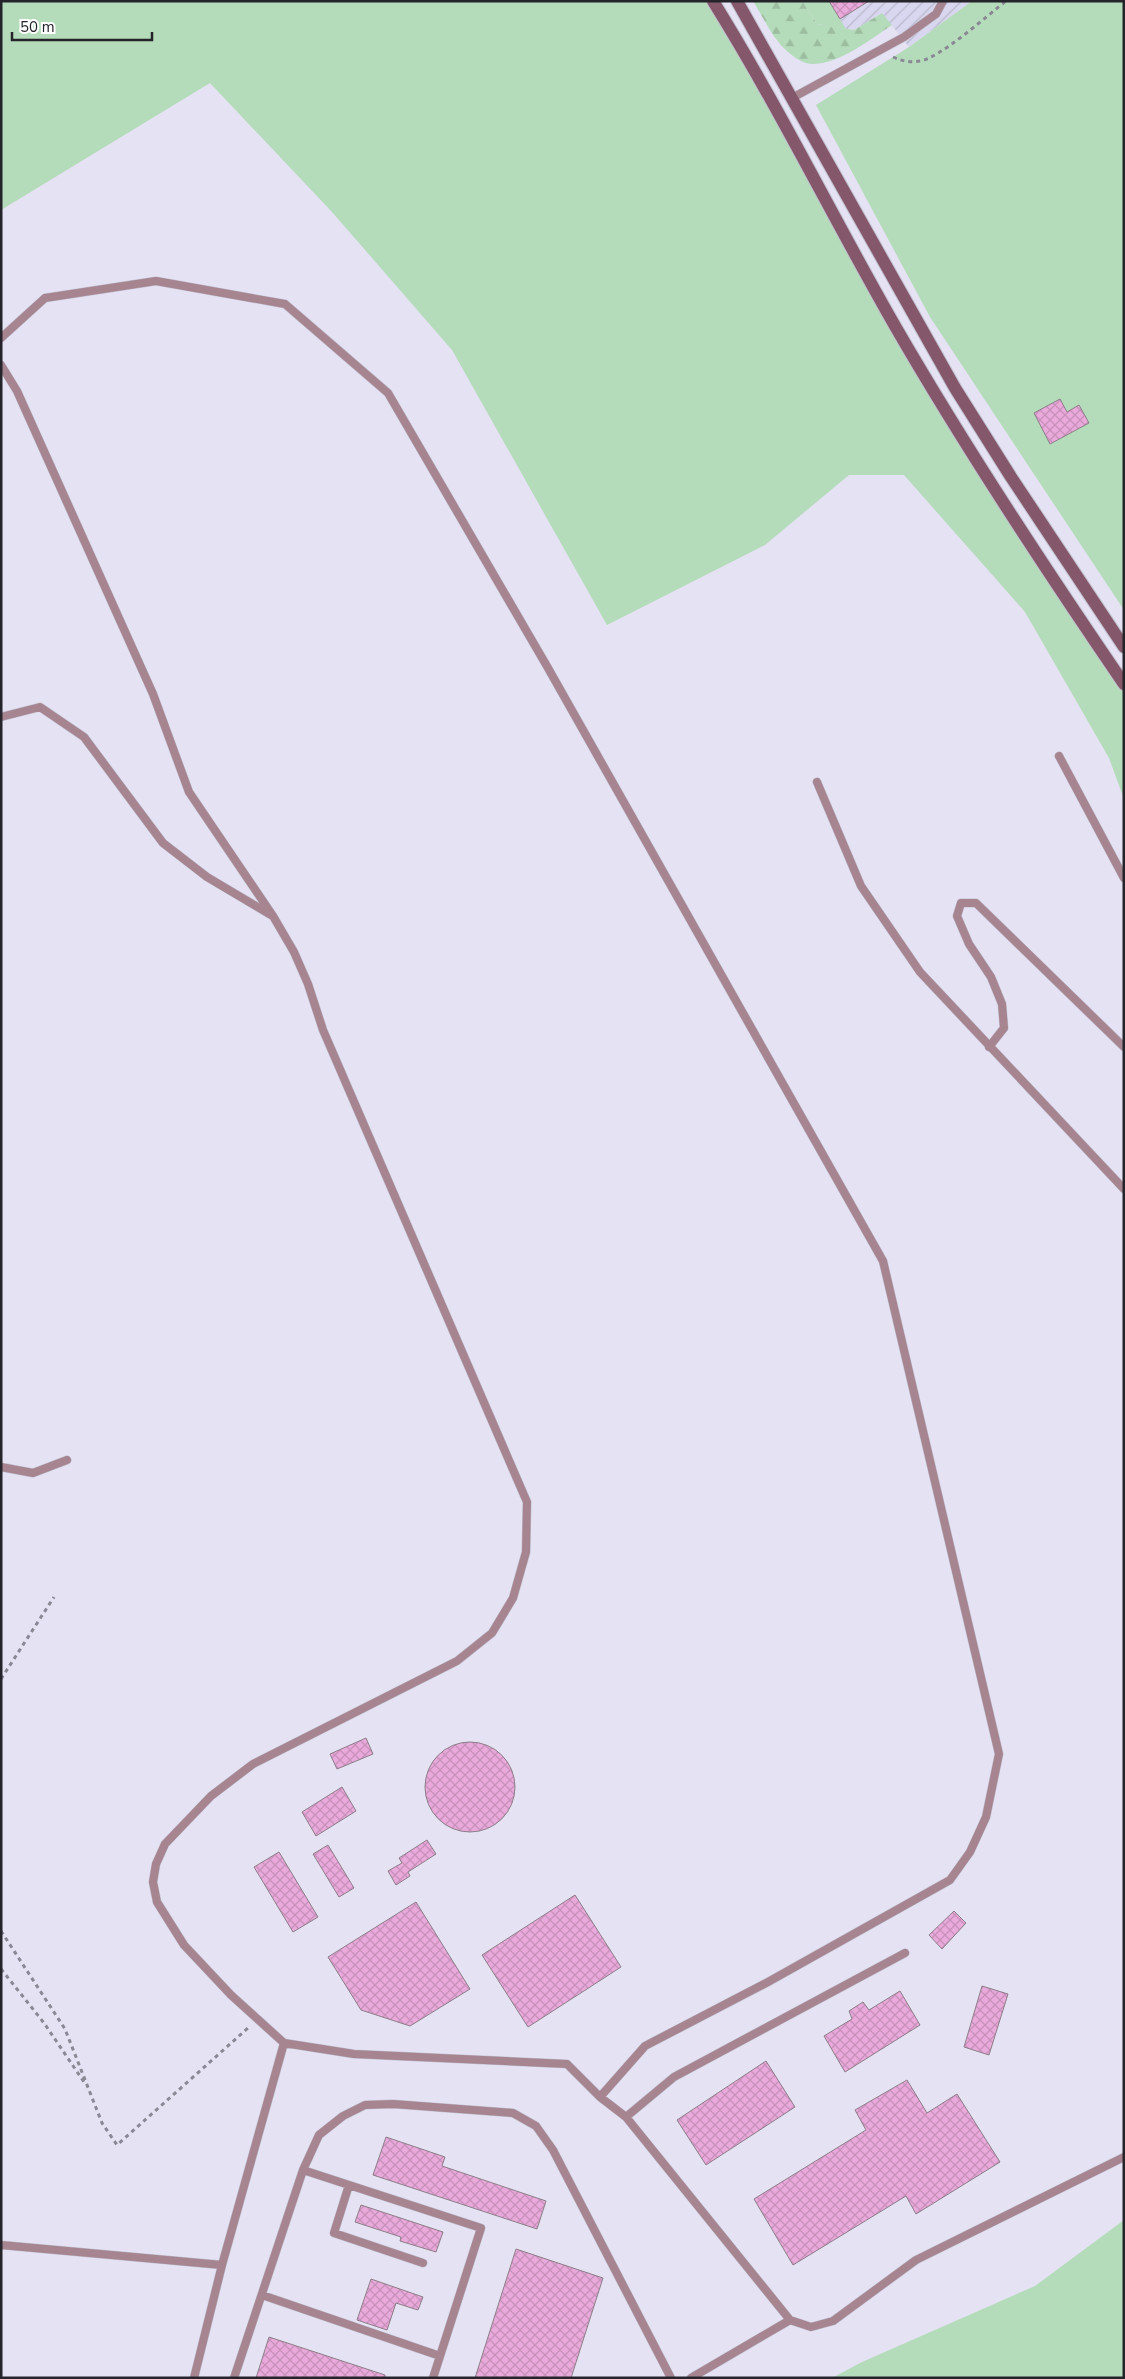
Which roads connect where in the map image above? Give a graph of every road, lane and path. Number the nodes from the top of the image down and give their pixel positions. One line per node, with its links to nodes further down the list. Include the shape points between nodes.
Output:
1 (713, 1): 10 (main road, via 942,405 1038,559)
2 (737, 1): 6 (main road)
3 (1006, 1): 5 (path, via 936,54 921,61 903,62)
4 (942, 2): 5 (lane, via 936,14)
5 (879, 50): 6 (lane)
6 (792, 98): 9 (main road, via 955,388)
7 (1, 338): 29 (lane, via 45,298 156,281 285,304 388,393 553,677 883,1262 999,1754 986,1817 970,1852 950,1880 645,2046)
8 (1, 365): 15 (lane, via 17,391 153,694 189,792)
9 (1124, 647)
10 (1124, 684)
11 (1, 717): 15 (lane, via 40,707 84,737 163,844 206,877)
12 (1060, 756): 14 (lane)
13 (818, 782): 17 (lane, via 861,886 920,972)
14 (1124, 878)
15 (273, 916): 26 (lane, via 308,984 323,1030 527,1502 526,1552 513,1598 492,1632 457,1661 253,1764 211,1796 165,1844 156,1864 153,1882 157,1902 184,1945)
16 (1124, 1046): 17 (lane, via 976,903 961,903 957,916 1002,1004 1004,1028)
17 (990, 1047): 18 (lane)
18 (1124, 1189)
19 (67, 1460): 20 (lane, via 33,1473)
20 (1, 1467)
21 (54, 1597): 22 (path)
22 (1, 1679)
23 (1, 1931): 28 (path, via 65,2029)
24 (905, 1953): 30 (lane, via 674,2078)
25 (1, 1969): 28 (path, via 44,2023)
26 (258, 2019): 27 (lane); 28 (path, via 117,2145 102,2123)
27 (284, 2043): 29 (lane, via 354,2054 567,2064); 36 (lane)
28 (88, 2089)
29 (600, 2097): 30 (lane)
30 (626, 2117): 38 (lane)
31 (1124, 2157): 38 (lane, via 916,2260 833,2321 811,2327)
32 (303, 2170): 33 (lane); 37 (lane); 43 (lane, via 319,2135 343,2116 365,2105 393,2104 513,2113 536,2126 553,2150)
33 (348, 2185): 35 (lane, via 334,2233); 39 (lane, via 481,2228)
34 (1, 2245): 36 (lane)
35 (422, 2263)
36 (222, 2265): 40 (lane)
37 (262, 2295): 39 (lane); 41 (lane)
38 (790, 2320): 44 (lane)
39 (440, 2356): 42 (lane)
40 (194, 2378)
41 (234, 2378)
42 (433, 2378)
43 (671, 2378)
44 (691, 2378)

